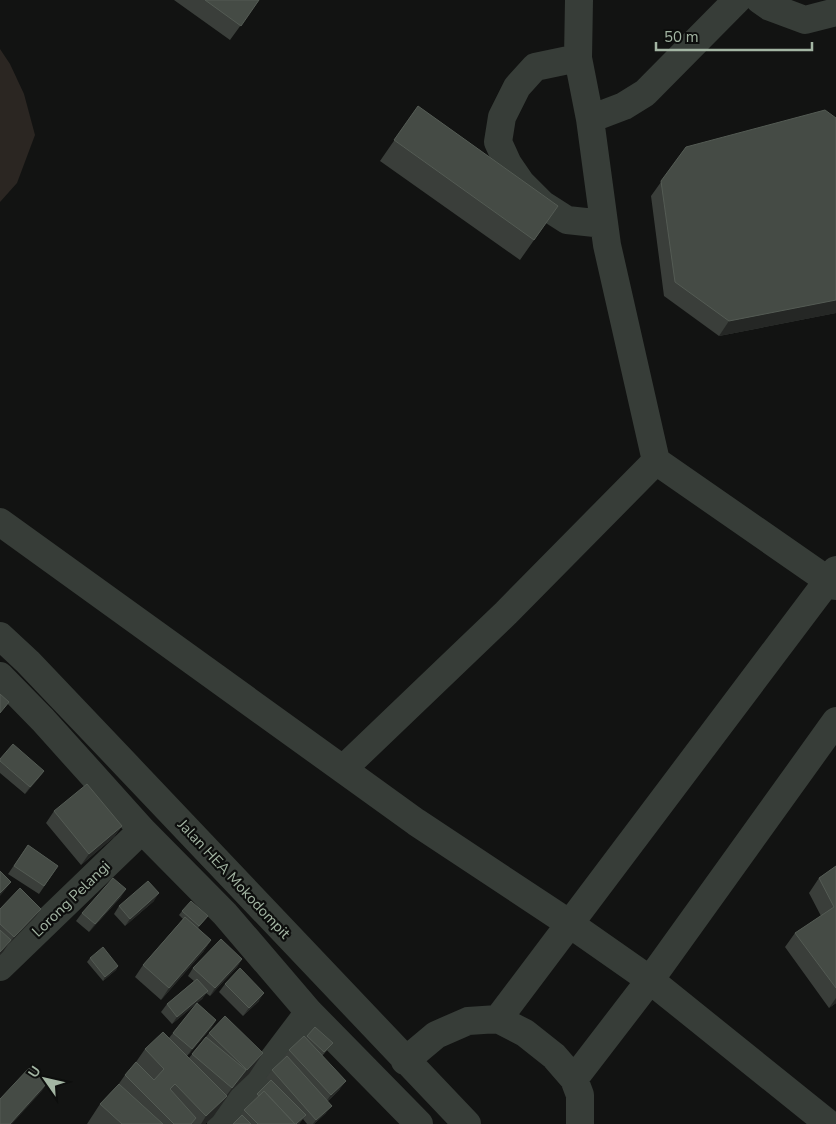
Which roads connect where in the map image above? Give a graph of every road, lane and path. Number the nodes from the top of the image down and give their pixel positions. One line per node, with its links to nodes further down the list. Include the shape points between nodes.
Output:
1 (579, 0): 5 (street)
2 (737, 0): 6 (street, via 645,93 624,106)
3 (760, 0): 4 (street, via 770,8 805,20)
4 (836, 12)
5 (578, 58): 6 (street); 7 (street, via 535,67 517,87 509,102 502,117 498,142 521,183 542,204 567,220)
6 (590, 119): 7 (street)
7 (604, 224): 8 (street)
8 (656, 461): 10 (street); 15 (street, via 506,613)
9 (0, 522): 15 (street)
10 (833, 579): 18 (street)
11 (0, 636): 14 (street, Jalan HEA Mokodompit)
12 (0, 676): 16 (street, Jalan HEA Mokodompit)
13 (836, 720): 20 (street)
14 (127, 766): 16 (street); 23 (street, Jalan HEA Mokodompit)
15 (343, 769): 18 (street, via 416,822)
16 (101, 786): 17 (street, Jalan HEA Mokodompit)
17 (142, 830): 19 (street, Lorong Pelangi); 21 (street, Jalan HEA Mokodompit, via 225,914)
18 (570, 924): 20 (street); 22 (street)
19 (0, 967)
20 (650, 980): 24 (street); 31 (street)
21 (309, 1012): 26 (street); 27 (street, Jalan HEA Mokodompit)
22 (498, 1019): 23 (street, via 468,1021 436,1035); 24 (street, via 525,1033 554,1056)
23 (405, 1061): 25 (street, Jalan HEA Mokodompit)
24 (574, 1079): 30 (street, via 580,1095)
25 (448, 1104): 28 (street); 29 (street, Jalan HEA Mokodompit)
26 (221, 1124)
27 (420, 1124)
28 (428, 1124)
29 (467, 1124)
30 (580, 1124)
31 (829, 1124)

